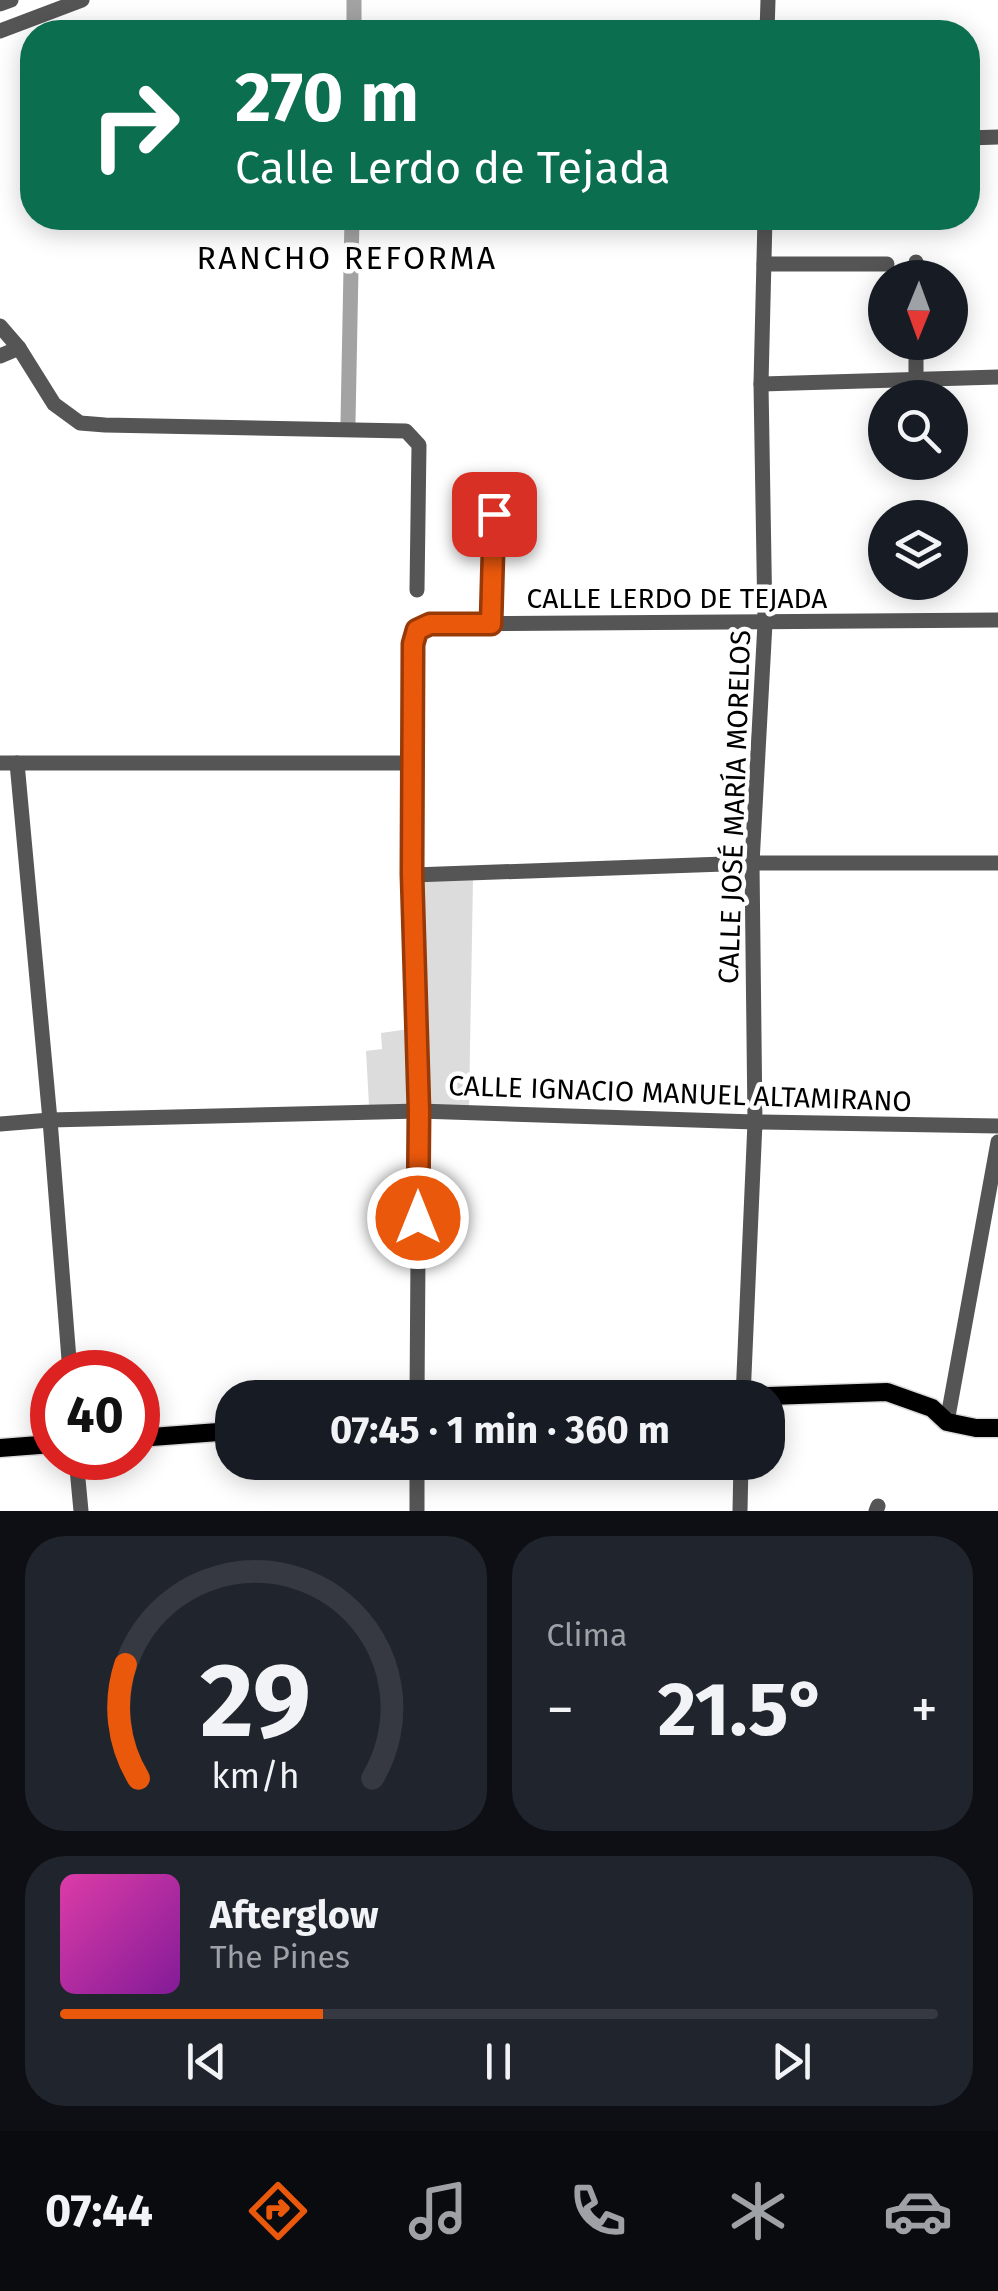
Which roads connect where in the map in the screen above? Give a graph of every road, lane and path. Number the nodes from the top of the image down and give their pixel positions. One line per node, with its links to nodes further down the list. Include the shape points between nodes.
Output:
1 (11, 0): 3 (street)
2 (82, 0): 4 (street)
3 (0, 4)
4 (29, 20)
5 (765, 230): 6 (street, CALLE JOSÉ MARÍA MORELOS)
6 (764, 264): 7 (street); 14 (street, CALLE JOSÉ MARÍA MORELOS)
7 (868, 264)
8 (0, 326): 9 (street)
9 (19, 348): 10 (street); 16 (street, via 54,404 80,422 406,431 419,445)
10 (0, 356)
11 (916, 360): 13 (street)
12 (998, 377): 13 (street)
13 (916, 378): 14 (street)
14 (761, 384): 18 (street, CALLE JOSÉ MARÍA MORELOS)
15 (494, 514): 19 (street)
16 (417, 590)
17 (998, 620): 18 (street, CALLE LERDO DE TEJADA)
18 (765, 623): 19 (street, CALLE LERDO DE TEJADA); 22 (street, CALLE JOSÉ MARÍA MORELOS)
19 (491, 624): 21 (street, CALLE LERDO DE TEJADA, via 417,630)
20 (8, 763): 21 (street); 26 (street)
21 (414, 763): 24 (street)
22 (752, 862): 23 (street); 24 (street); 27 (street, CALLE JOSÉ MARÍA MORELOS)
23 (998, 863)
24 (412, 874): 25 (street)
25 (419, 1111): 26 (street, CALLE IGNACIO MANUEL ALTAMIRANO); 27 (street, CALLE IGNACIO MANUEL ALTAMIRANO); 32 (street)
26 (50, 1120): 28 (street, CALLE IGNACIO MANUEL ALTAMIRANO); 31 (street)
27 (755, 1122): 29 (street, CALLE IGNACIO MANUEL ALTAMIRANO); 33 (street, CALLE JOSÉ MARÍA MORELOS)
28 (0, 1124)
29 (998, 1126)
30 (998, 1142): 35 (street)
31 (68, 1350)
32 (417, 1380)
33 (745, 1380)
34 (785, 1395): 35 (main road, via 887,1392 932,1408)
35 (947, 1422): 36 (main road)
36 (998, 1428)
37 (215, 1432): 38 (main road)
38 (160, 1436)
39 (30, 1446): 40 (main road)
40 (0, 1448)
41 (78, 1480): 44 (street)
42 (417, 1480): 45 (street)
43 (741, 1480): 46 (street)
44 (81, 1511)
45 (417, 1511)
46 (740, 1511)

